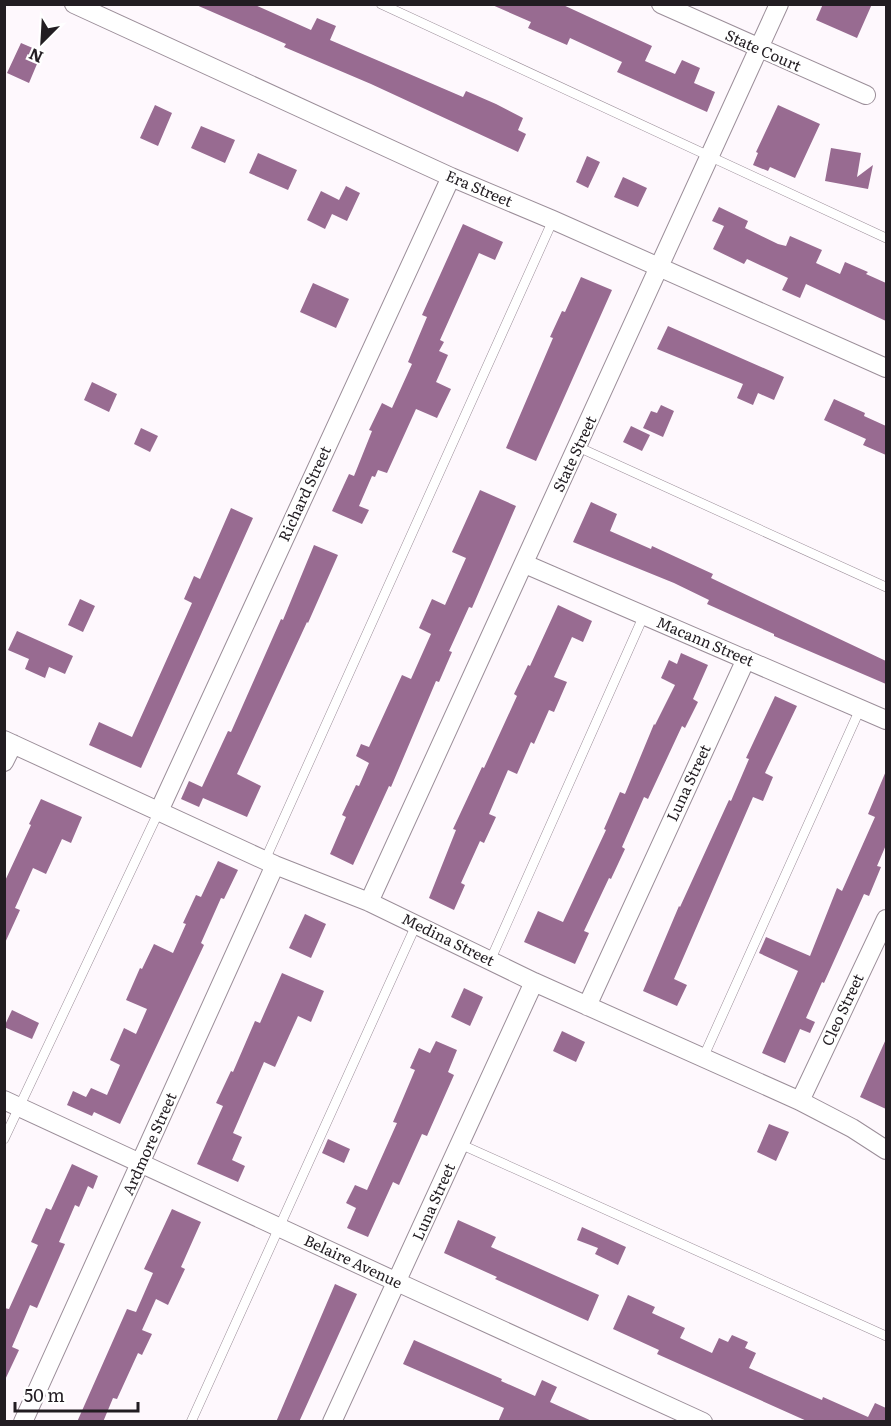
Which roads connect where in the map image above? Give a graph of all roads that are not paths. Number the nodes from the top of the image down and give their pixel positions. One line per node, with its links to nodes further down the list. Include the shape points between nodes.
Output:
1 (74, 4): 8 (street, Era Street)
2 (381, 4): 7 (lane)
3 (661, 4): 5 (street, State Court)
4 (779, 4): 5 (street, State Street)
5 (758, 49): 6 (street, State Court); 7 (street, State Street)
6 (866, 95)
7 (710, 156): 10 (lane); 11 (street, State Street)
8 (451, 177): 9 (street, Era Street); 22 (street, Richard Street)
9 (553, 220): 11 (street, Era Street); 23 (lane)
10 (886, 238)
11 (660, 267): 12 (street, Era Street); 13 (street, State Street)
12 (886, 368)
13 (578, 447): 14 (street, State Street); 15 (lane)
14 (525, 564): 16 (street, Macann Street); 24 (street, State Street)
15 (886, 587)
16 (644, 615): 17 (street, Macann Street); 27 (lane)
17 (746, 659): 18 (street, Macann Street); 29 (street, Luna Street)
18 (860, 709): 19 (street, Macann Street); 30 (lane)
19 (886, 720)
20 (8, 742): 21 (street); 22 (street, Medina Street)
21 (4, 762)
22 (159, 811): 23 (street, Medina Street); 32 (lane)
23 (270, 863): 24 (street, Medina Street); 36 (street, Ardmore Street)
24 (369, 902): 26 (street, Medina Street)
25 (886, 919): 31 (street, Cleo Street)
26 (416, 925): 27 (street, Medina Street); 37 (lane)
27 (490, 961): 28 (street, Medina Street)
28 (534, 982): 29 (street, Medina Street); 34 (street, Luna Street)
29 (586, 1006): 30 (street, Medina Street)
30 (703, 1058): 31 (street, Medina Street)
31 (800, 1101): 35 (street, Medina Street)
32 (12, 1103): 33 (lane); 36 (street, Belaire Avenue)
33 (4, 1139)
34 (460, 1144): 38 (street, Luna Street); 39 (lane)
35 (886, 1150)
36 (142, 1163): 37 (street, Belaire Avenue); 41 (street, Ardmore Street)
37 (279, 1227): 38 (street, Belaire Avenue); 42 (lane)
38 (397, 1282): 40 (street, Luna Street); 43 (street, Belaire Avenue)
39 (886, 1336)
40 (334, 1421)
41 (23, 1422)
42 (191, 1422)
43 (703, 1422)

